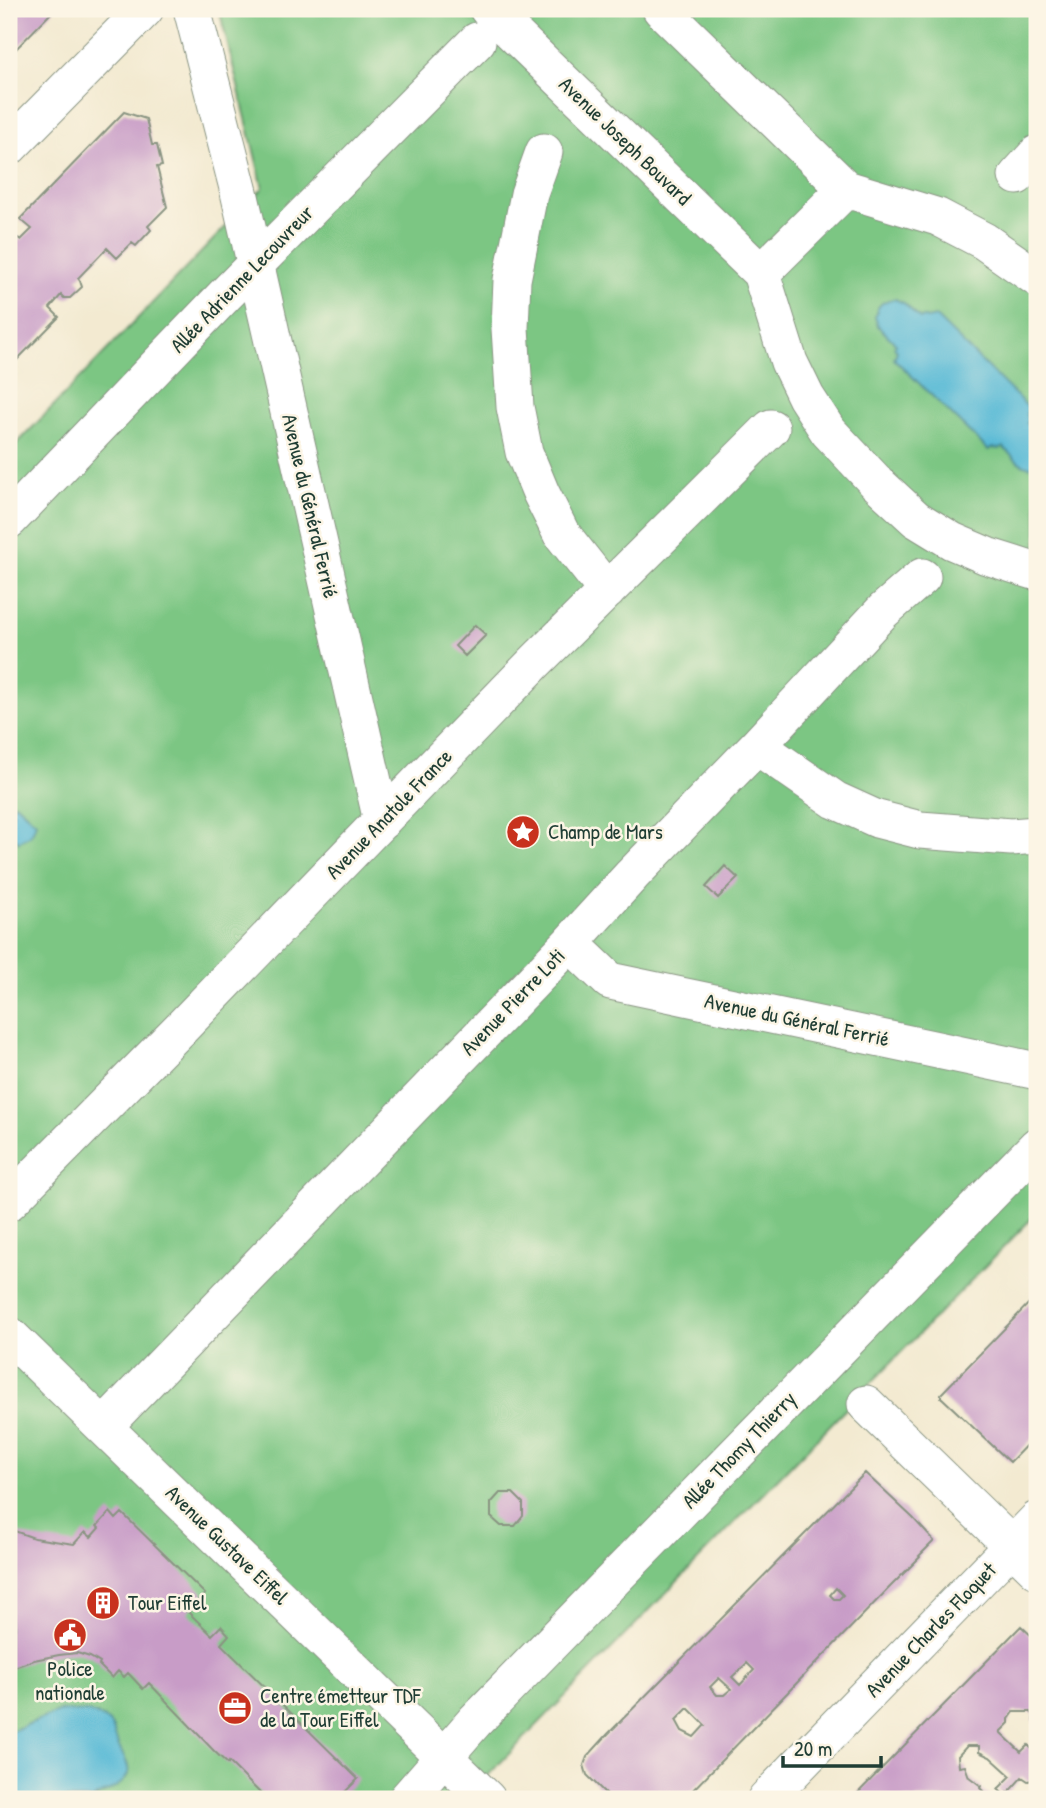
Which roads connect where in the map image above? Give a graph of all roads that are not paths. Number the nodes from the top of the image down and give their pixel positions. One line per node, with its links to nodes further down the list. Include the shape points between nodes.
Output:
1 (145, 9): 5 (street)
2 (192, 9): 8 (street, Avenue du Général Ferrié)
3 (661, 9): 7 (street)
4 (483, 25): 8 (street, Allée Adrienne Lecouvreur); 9 (street, Avenue Joseph Bouvard)
5 (9, 147)
6 (544, 152): 15 (street, via 529,194 512,280 515,407 524,452 541,494 561,533)
7 (846, 189): 9 (street); 10 (street, via 938,217 984,241)
8 (255, 265): 12 (street, Allée Adrienne Lecouvreur); 17 (street, Avenue du Général Ferrié)
9 (761, 273): 13 (street, via 789,362 828,431 916,519 952,541)
10 (1037, 278)
11 (771, 428): 15 (street, Avenue Anatole France)
12 (9, 520)
13 (1037, 572)
14 (922, 577): 16 (street, Avenue Pierre Loti, via 883,611)
15 (607, 591): 17 (street, Avenue Anatole France)
16 (757, 746): 18 (street, via 835,800 877,819 920,830); 19 (street, Avenue Pierre Loti)
17 (382, 821): 22 (street, Avenue Anatole France)
18 (1037, 835)
19 (570, 943): 20 (street, Avenue du Général Ferrié, via 610,981); 25 (street, Avenue Pierre Loti)
20 (1037, 1071)
21 (1037, 1146): 27 (street, Allée Thomy Thierry)
22 (9, 1202)
23 (9, 1335): 25 (street, Avenue Gustave Eiffel)
24 (866, 1404): 26 (street)
25 (104, 1426): 27 (street, Avenue Gustave Eiffel)
26 (1029, 1546): 30 (street, Avenue Charles Floquet)
27 (445, 1756): 28 (street, Allée Thomy Thierry); 29 (street, Avenue Gustave Eiffel)
28 (407, 1799)
29 (487, 1799)
30 (766, 1799)

